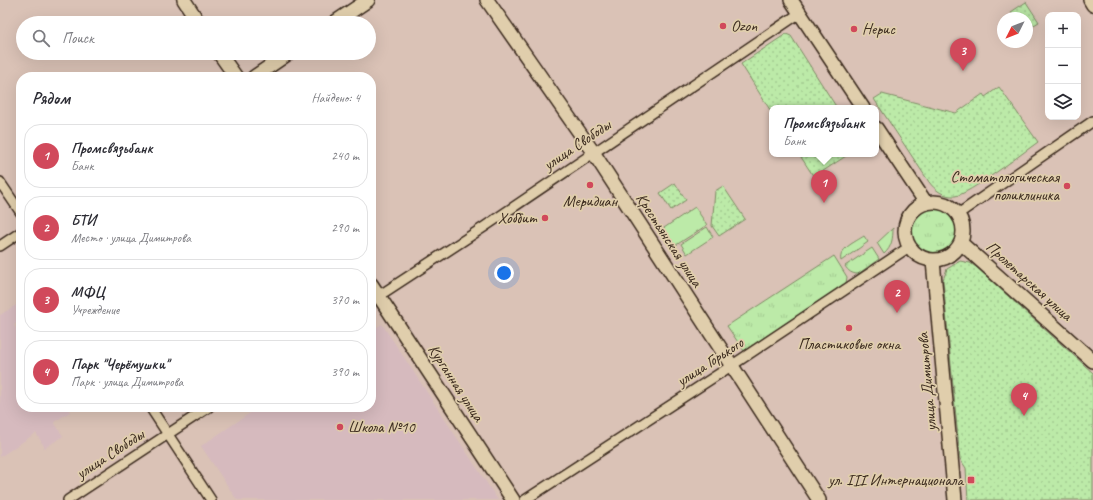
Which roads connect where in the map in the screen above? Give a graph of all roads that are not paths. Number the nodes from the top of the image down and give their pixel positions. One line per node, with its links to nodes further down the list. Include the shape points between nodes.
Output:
1 (184, 0): 8 (street)
2 (368, 0): 9 (street)
3 (487, 0): 17 (street, Крестьянская улица)
4 (791, 0): 7 (street)
5 (1090, 0): 6 (street)
6 (1093, 5)
7 (800, 13): 14 (street); 17 (street, улица Свободы)
8 (194, 16)
9 (344, 16)
10 (224, 60): 12 (street)
11 (279, 60): 13 (street)
12 (232, 72)
13 (261, 72)
14 (861, 105)
15 (1093, 121): 21 (street)
16 (879, 132): 19 (street)
17 (593, 152): 27 (street, улица Свободы); 30 (street, Крестьянская улица)
18 (0, 182): 20 (street)
19 (926, 203): 21 (street, via 942,203); 25 (street, via 916,208 906,220 904,236)
20 (16, 206)
21 (958, 214): 23 (street, via 963,227)
22 (16, 235): 24 (street)
23 (961, 243): 26 (street, via 950,256); 29 (street, Пролетарская улица)
24 (0, 246)
25 (909, 247): 26 (street, via 916,255); 30 (street, улица Горького)
26 (933, 261): 39 (street, улица Димитрова)
27 (376, 297)
28 (376, 299): 36 (street, Курганная улица)
29 (1093, 361)
30 (731, 366): 37 (street, улица Горького); 38 (street, Крестьянская улица)
31 (153, 412): 33 (street)
32 (201, 412): 33 (street, улица Свободы)
33 (167, 434): 34 (street, улица Свободы); 35 (street)
34 (68, 500)
35 (211, 500)
36 (513, 500)
37 (525, 500)
38 (819, 500)
39 (955, 500)

